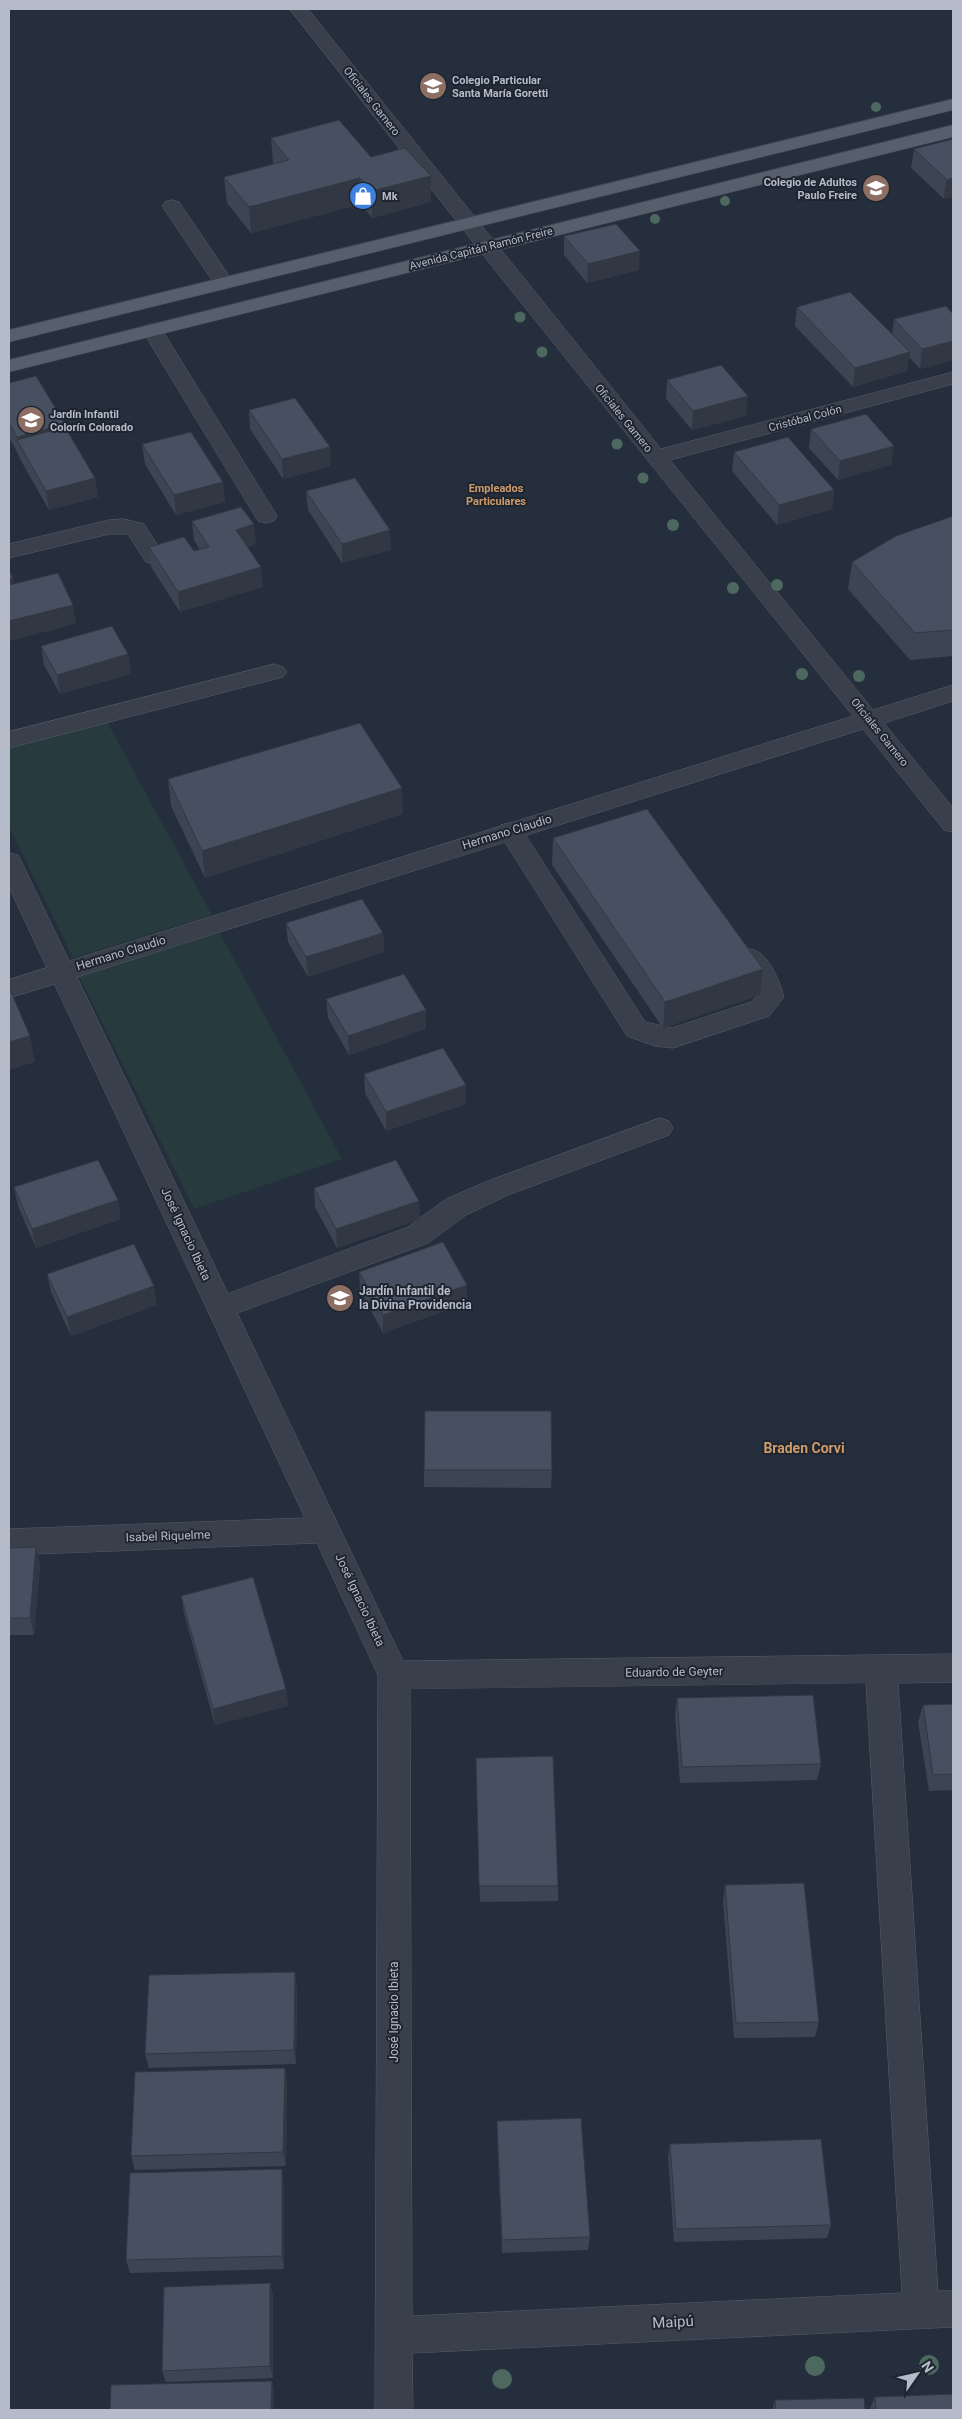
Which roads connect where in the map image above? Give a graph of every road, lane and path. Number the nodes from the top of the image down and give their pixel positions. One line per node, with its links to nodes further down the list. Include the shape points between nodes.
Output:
1 (299, 9): 5 (street, Oficiales Gamero)
2 (953, 105): 5 (main road)
3 (953, 131): 6 (main road, Avenida Capitán Ramón Freire)
4 (172, 206): 7 (street)
5 (468, 222): 6 (street, Oficiales Gamero); 7 (main road)
6 (487, 247): 8 (main road, Avenida Capitán Ramón Freire); 12 (street, Oficiales Gamero)
7 (224, 283): 9 (main road)
8 (152, 330): 10 (main road, Avenida Capitán Ramón Freire); 13 (street)
9 (9, 336)
10 (9, 366)
11 (953, 378): 12 (street, Cristóbal Colón)
12 (656, 457): 18 (street, Oficiales Gamero)
13 (266, 516)
14 (9, 550): 15 (street, via 124,526 136,529)
15 (154, 557)
16 (274, 672): 19 (street)
17 (953, 693): 18 (street, Hermano Claudio)
18 (869, 720): 20 (street, Oficiales Gamero); 21 (street, Hermano Claudio)
19 (9, 740)
20 (953, 824)
21 (510, 831): 23 (street, via 636,1029 673,1038 760,1009 771,997 766,980); 24 (street, Hermano Claudio)
22 (9, 861): 24 (street, José Ignacio Ibieta)
23 (749, 956)
24 (62, 972): 25 (street, Hermano Claudio); 27 (street, José Ignacio Ibieta)
25 (9, 988)
26 (660, 1128): 27 (street, via 489,1192 456,1207 418,1235)
27 (221, 1308): 28 (street, José Ignacio Ibieta)
28 (327, 1530): 29 (street, Isabel Riquelme); 32 (street, José Ignacio Ibieta)
29 (9, 1542)
30 (953, 1668): 31 (street, Eduardo de Geyter)
31 (881, 1669): 32 (street, Eduardo de Geyter); 33 (street)
32 (394, 1675): 34 (street, José Ignacio Ibieta)
33 (937, 2310): 34 (street, Maipú)
34 (394, 2335): 35 (street, José Ignacio Ibieta)
35 (394, 2410)

